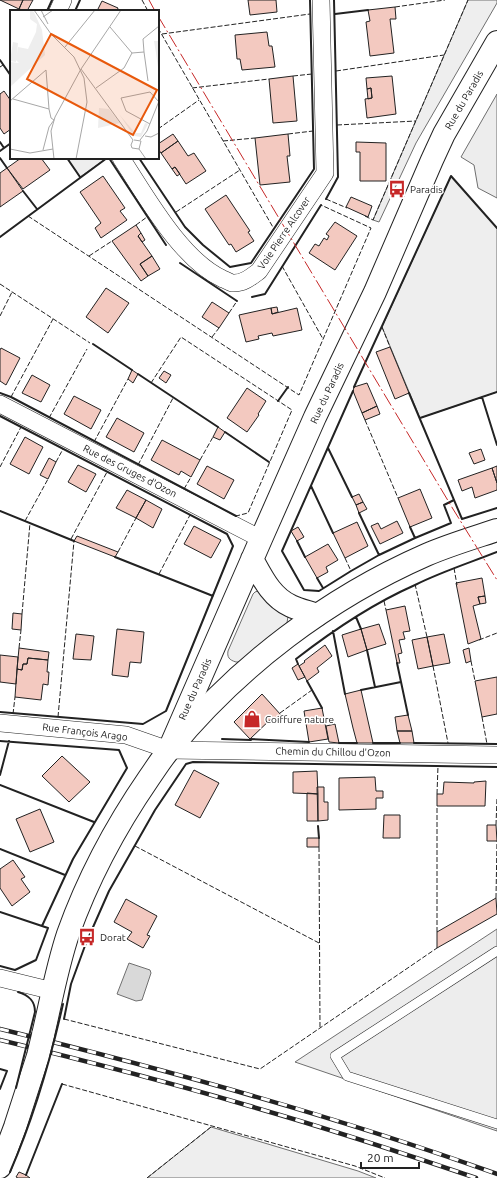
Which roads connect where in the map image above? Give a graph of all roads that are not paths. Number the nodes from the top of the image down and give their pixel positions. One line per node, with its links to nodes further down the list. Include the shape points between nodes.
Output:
1 (63, 0): 3 (street)
2 (321, 0): 5 (street, Voie Pierre Alcover, via 325,173 259,271 246,281 231,283 216,276 198,262 166,225)
3 (58, 10)
4 (497, 42): 8 (street, Rue du Paradis, via 444,134 375,292 315,417)
5 (122, 159)
6 (0, 404): 8 (street, Rue des Gruges d'Ozon)
7 (497, 530): 10 (street, via 426,555)
8 (261, 539): 9 (street, Rue du Paradis)
9 (252, 559): 10 (street, via 268,587 278,597 289,606); 12 (street, Rue du Paradis)
10 (317, 615): 12 (street, via 228,687)
11 (0, 723): 12 (street, Rue François Arago, via 126,735)
12 (169, 750): 13 (street, Chemin du Chillou d'Ozon); 16 (street, via 126,813 96,867 69,932)
13 (497, 755)
14 (497, 951): 17 (lane, via 335,1056 347,1076)
15 (0, 978): 16 (street)
16 (53, 991): 18 (street, bridge, via 38,1056 16,1127)
17 (497, 1124)
18 (0, 1167)

